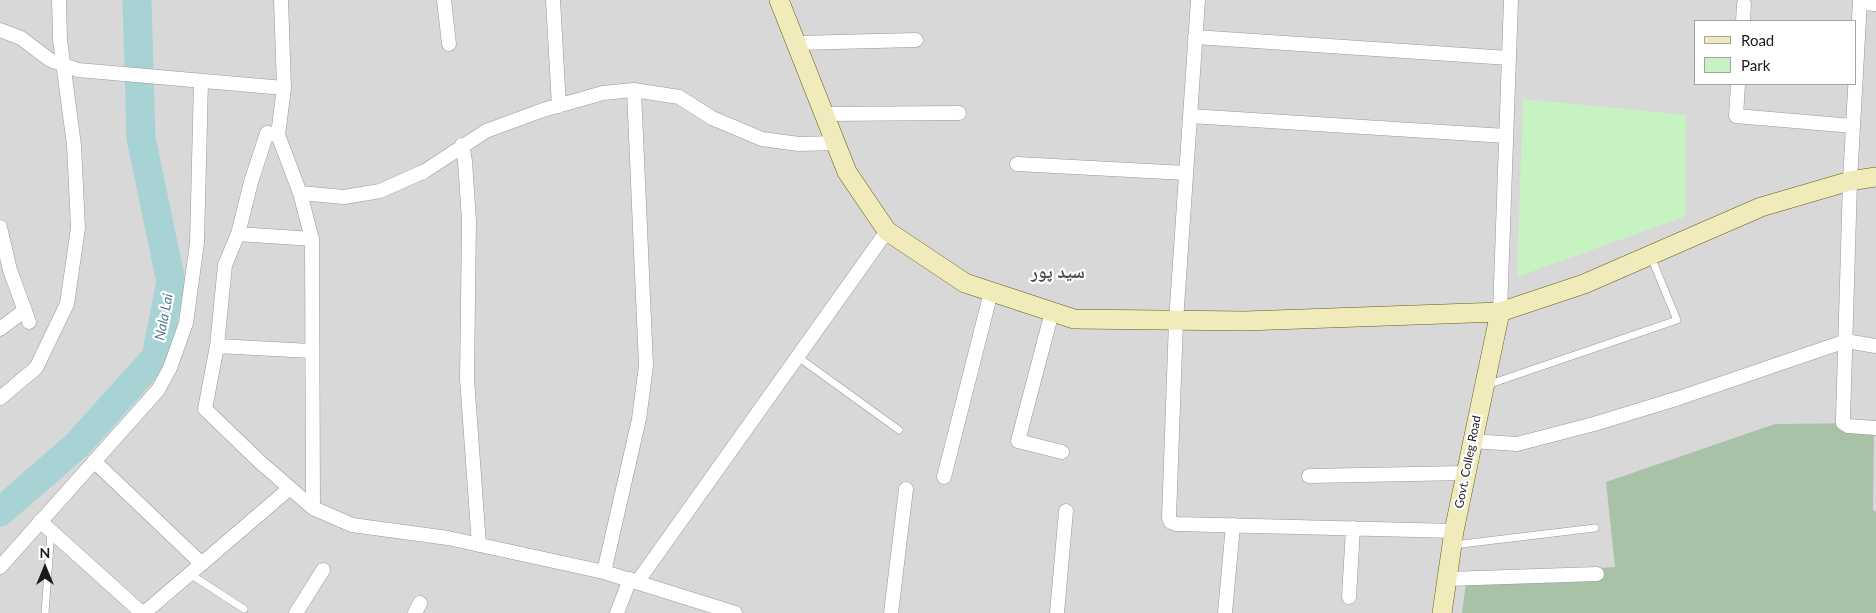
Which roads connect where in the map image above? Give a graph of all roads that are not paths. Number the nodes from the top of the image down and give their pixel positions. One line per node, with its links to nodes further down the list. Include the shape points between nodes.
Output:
1 (59, 0): 18 (street)
2 (281, 0): 23 (street)
3 (444, 0): 16 (street)
4 (552, 0): 25 (street)
5 (779, 0): 15 (main road)
6 (1198, 0): 13 (street)
7 (1511, 0): 17 (street)
8 (1860, 2): 10 (street); 19 (street)
9 (1744, 4): 11 (street)
10 (1876, 4)
11 (1743, 20)
12 (0, 30): 18 (street, via 21,38 50,60)
13 (1196, 37): 17 (street); 28 (street)
14 (916, 40): 15 (street)
15 (797, 43): 27 (main road)
16 (449, 44)
17 (1509, 58): 31 (street)
18 (62, 63): 20 (street, via 78,70); 55 (street, via 74,145 78,228 68,304 36,368)
19 (1856, 73)
20 (201, 81): 23 (street); 60 (street, via 197,243 186,323 170,368 158,390)
21 (1738, 85): 29 (street, via 1736,116)
22 (1855, 85): 29 (street)
23 (284, 88): 30 (street)
24 (634, 90): 25 (street, via 603,93); 32 (street, via 679,97 712,118 762,139); 77 (street, via 646,366 639,419)
25 (559, 106): 33 (street, via 486,131)
26 (959, 113): 27 (street)
27 (825, 114): 32 (main road)
28 (1190, 116): 31 (street); 35 (street)
29 (1853, 126): 37 (street)
30 (278, 135): 38 (street); 41 (street, via 266,133)
31 (1506, 136): 46 (street)
32 (836, 144): 40 (main road, via 847,172)
33 (462, 145): 38 (street, via 424,171 380,191 344,197); 73 (street, via 469,221 467,379)
34 (1017, 164): 35 (street)
35 (1186, 173): 47 (street)
36 (1876, 177): 37 (main road)
37 (1850, 181): 43 (main road, via 1761,207); 49 (street)
38 (300, 193): 42 (street)
39 (0, 227): 48 (street, via 10,270 27,316)
40 (887, 231): 44 (main road, via 965,283); 53 (street)
41 (238, 234): 42 (street); 50 (street, via 225,265)
42 (312, 239): 52 (street)
43 (1651, 256): 46 (main road, via 1584,284); 54 (lane, via 1677,320)
44 (991, 292): 45 (main road); 63 (street)
45 (1052, 312): 47 (main road, via 1074,319); 59 (street, via 1018,441)
46 (1500, 312): 47 (main road); 54 (main road, Govt. Colleg Road)
47 (1176, 321): 68 (street, via 1169,518 1176,524)
48 (0, 329)
49 (1846, 341): 51 (street); 56 (street, via 1844,423); 58 (street, via 1594,424 1518,444)
50 (217, 346): 52 (street); 64 (street, via 205,410)
51 (1876, 346)
52 (311, 351): 66 (street)
53 (798, 357): 57 (lane); 81 (street)
54 (1484, 386): 58 (main road, Govt. Colleg Road)
55 (0, 398)
56 (1876, 428)
57 (899, 430)
58 (1472, 441): 61 (main road, Govt. Colleg Road)
59 (1062, 452)
60 (94, 461): 69 (street); 74 (street)
61 (1466, 473): 62 (street); 72 (main road, Govt. Colleg Road)
62 (1309, 476)
63 (944, 478)
64 (290, 488): 66 (street); 74 (street)
65 (906, 489): 89 (street)
66 (313, 508): 73 (street, via 352,525)
67 (1066, 512): 90 (street)
68 (1233, 525): 70 (street); 91 (street)
69 (46, 526): 75 (street); 84 (lane); 85 (street)
70 (1352, 528): 72 (street); 82 (street)
71 (1595, 528): 72 (lane)
72 (1453, 538): 80 (main road, Govt. Colleg Road)
73 (479, 545): 77 (street)
74 (202, 564): 78 (street)
75 (0, 566)
76 (323, 570): 86 (street)
77 (604, 572): 81 (street)
78 (190, 574): 83 (lane); 85 (street)
79 (1597, 574): 80 (street)
80 (1447, 579): 92 (main road, Govt. Colleg Road)
81 (634, 580): 87 (street); 88 (street)
82 (1350, 597)
83 (244, 609)
84 (44, 613)
85 (143, 613)
86 (296, 613)
87 (616, 613)
88 (735, 613)
89 (891, 613)
90 (1057, 613)
91 (1225, 613)
92 (1442, 613)

